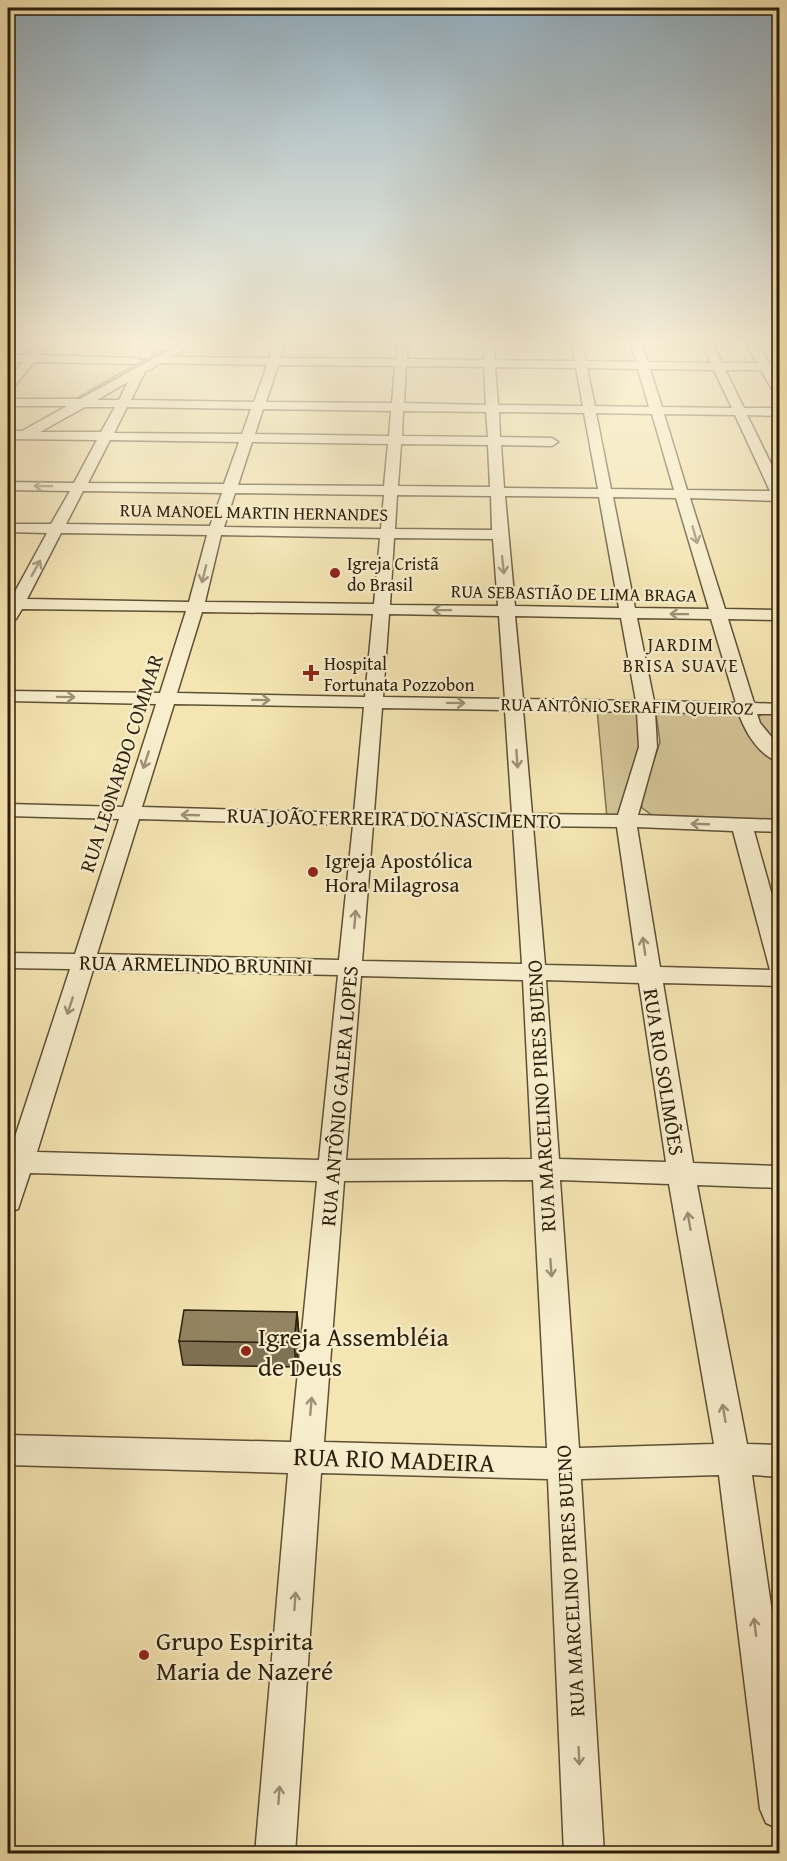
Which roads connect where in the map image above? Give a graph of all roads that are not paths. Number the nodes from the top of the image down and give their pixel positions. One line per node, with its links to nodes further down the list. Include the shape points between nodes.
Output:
1 (41, 426): 10 (street)
2 (111, 426): 11 (street)
3 (251, 426): 12 (street, RUA LEONARDO COMMAR)
4 (397, 426): 13 (street, RUA ANTÔNIO GALERA LOPES)
5 (494, 426): 14 (street, RUA MARCELINO PIRES BUENO)
6 (592, 426): 22 (street, RUA RIO SOLIMÕES)
7 (661, 426): 23 (street)
8 (746, 426): 24 (street)
9 (8, 433): 10 (street)
10 (24, 435): 11 (street); 16 (street)
11 (105, 437): 12 (street); 18 (street)
12 (246, 439): 13 (street); 19 (street, RUA LEONARDO COMMAR)
13 (396, 440): 14 (street); 20 (street, RUA ANTÔNIO GALERA LOPES)
14 (494, 441): 15 (street); 21 (street, RUA MARCELINO PIRES BUENO)
15 (552, 442)
16 (8, 444)
17 (8, 486): 18 (street, one-way to 17)
18 (79, 486): 19 (street); 26 (street)
19 (230, 489): 20 (street); 27 (street, RUA LEONARDO COMMAR)
20 (390, 491): 21 (street); 28 (street, RUA ANTÔNIO GALERA LOPES)
21 (498, 492): 22 (street); 29 (street, RUA MARCELINO PIRES BUENO)
22 (606, 493): 23 (street); 34 (street, RUA RIO SOLIMÕES)
23 (683, 494): 24 (street); 35 (street, one-way to 35)
24 (779, 496)
25 (8, 528): 26 (street, RUA MANOEL MARTIN HERNANDES)
26 (58, 528): 27 (street, RUA MANOEL MARTIN HERNANDES); 30 (street, one-way to 26)
27 (215, 532): 28 (street, RUA MANOEL MARTIN HERNANDES); 31 (street, RUA LEONARDO COMMAR, one-way to 31)
28 (388, 534): 29 (street, RUA MANOEL MARTIN HERNANDES); 32 (street, RUA ANTÔNIO GALERA LOPES)
29 (500, 535): 33 (street, RUA MARCELINO PIRES BUENO, one-way to 33)
30 (12, 604): 31 (street, RUA SEBASTIÃO DE LIMA BRAGA); 37 (street)
31 (196, 606): 32 (street, RUA SEBASTIÃO DE LIMA BRAGA); 39 (street, RUA LEONARDO COMMAR)
32 (382, 609): 33 (street, RUA SEBASTIÃO DE LIMA BRAGA, one-way to 32); 40 (street, RUA ANTÔNIO GALERA LOPES)
33 (507, 612): 34 (street, RUA SEBASTIÃO DE LIMA BRAGA); 41 (street, RUA MARCELINO PIRES BUENO)
34 (630, 613): 35 (street, RUA SEBASTIÃO DE LIMA BRAGA, one-way to 34); 42 (street, RUA RIO SOLIMÕES)
35 (718, 615): 36 (street, RUA SEBASTIÃO DE LIMA BRAGA); 43 (street)
36 (780, 615)
37 (8, 620)
38 (8, 696): 39 (street, RUA ANTÔNIO SERAFIM QUEIROZ, one-way to 39)
39 (167, 698): 40 (street, RUA ANTÔNIO SERAFIM QUEIROZ, one-way to 40); 47 (street, RUA LEONARDO COMMAR, one-way to 47)
40 (374, 701): 41 (street, RUA ANTÔNIO SERAFIM QUEIROZ, one-way to 41); 48 (street, RUA ANTÔNIO GALERA LOPES)
41 (513, 704): 42 (street, RUA ANTÔNIO SERAFIM QUEIROZ); 49 (street, RUA MARCELINO PIRES BUENO, one-way to 49)
42 (646, 707): 43 (street, RUA ANTÔNIO SERAFIM QUEIROZ); 50 (street, RUA RIO SOLIMÕES, via 648,747)
43 (746, 709): 44 (street, RUA ANTÔNIO SERAFIM QUEIROZ); 45 (street, via 759,737)
44 (780, 709)
45 (780, 756)
46 (8, 810): 47 (street, RUA JOÃO FERREIRA DO NASCIMENTO)
47 (129, 813): 48 (street, RUA JOÃO FERREIRA DO NASCIMENTO, one-way to 47); 54 (street, RUA LEONARDO COMMAR)
48 (364, 819): 49 (street, RUA JOÃO FERREIRA DO NASCIMENTO); 56 (street, RUA ANTÔNIO GALERA LOPES, one-way to 48)
49 (522, 820): 50 (street, RUA JOÃO FERREIRA DO NASCIMENTO); 57 (street, RUA MARCELINO PIRES BUENO)
50 (626, 821): 51 (street, RUA JOÃO FERREIRA DO NASCIMENTO, one-way to 50); 58 (street, RUA RIO SOLIMÕES, one-way to 50)
51 (742, 826): 52 (street, RUA JOÃO FERREIRA DO NASCIMENTO); 55 (street)
52 (780, 826)
53 (8, 960): 54 (street, RUA ARMELINDO BRUNINI)
54 (85, 962): 56 (street, RUA ARMELINDO BRUNINI); 60 (street, RUA LEONARDO COMMAR, one-way to 60)
55 (780, 967)
56 (351, 968): 57 (street, RUA ARMELINDO BRUNINI); 62 (street, RUA ANTÔNIO GALERA LOPES)
57 (534, 972): 58 (street, RUA ARMELINDO BRUNINI); 61 (street, RUA MARCELINO PIRES BUENO)
58 (648, 974): 59 (street, RUA ARMELINDO BRUNINI); 63 (street, RUA RIO SOLIMÕES)
59 (780, 978)
60 (13, 1162): 62 (street); 65 (street, RUA LEONARDO COMMAR)
61 (544, 1169): 62 (street); 63 (street); 70 (street, RUA MARCELINO PIRES BUENO, one-way to 70)
62 (333, 1171): 67 (street, RUA ANTÔNIO GALERA LOPES, one-way to 62)
63 (681, 1174): 64 (street); 68 (street, RUA RIO SOLIMÕES, one-way to 63)
64 (780, 1177)
65 (8, 1201)
66 (8, 1450): 67 (street, RUA RIO MADEIRA)
67 (306, 1456): 70 (street, RUA RIO MADEIRA); 73 (street, RUA ANTÔNIO GALERA LOPES, one-way to 67)
68 (733, 1459): 69 (street, RUA RIO MADEIRA); 70 (street, RUA RIO MADEIRA); 71 (street, RUA RIO SOLIMÕES, one-way to 68)
69 (780, 1461)
70 (564, 1464): 74 (street, RUA MARCELINO PIRES BUENO, one-way to 74)
71 (769, 1662): 72 (street, RUA RIO SOLIMÕES)
72 (780, 1809)
73 (275, 1854)
74 (584, 1854)

